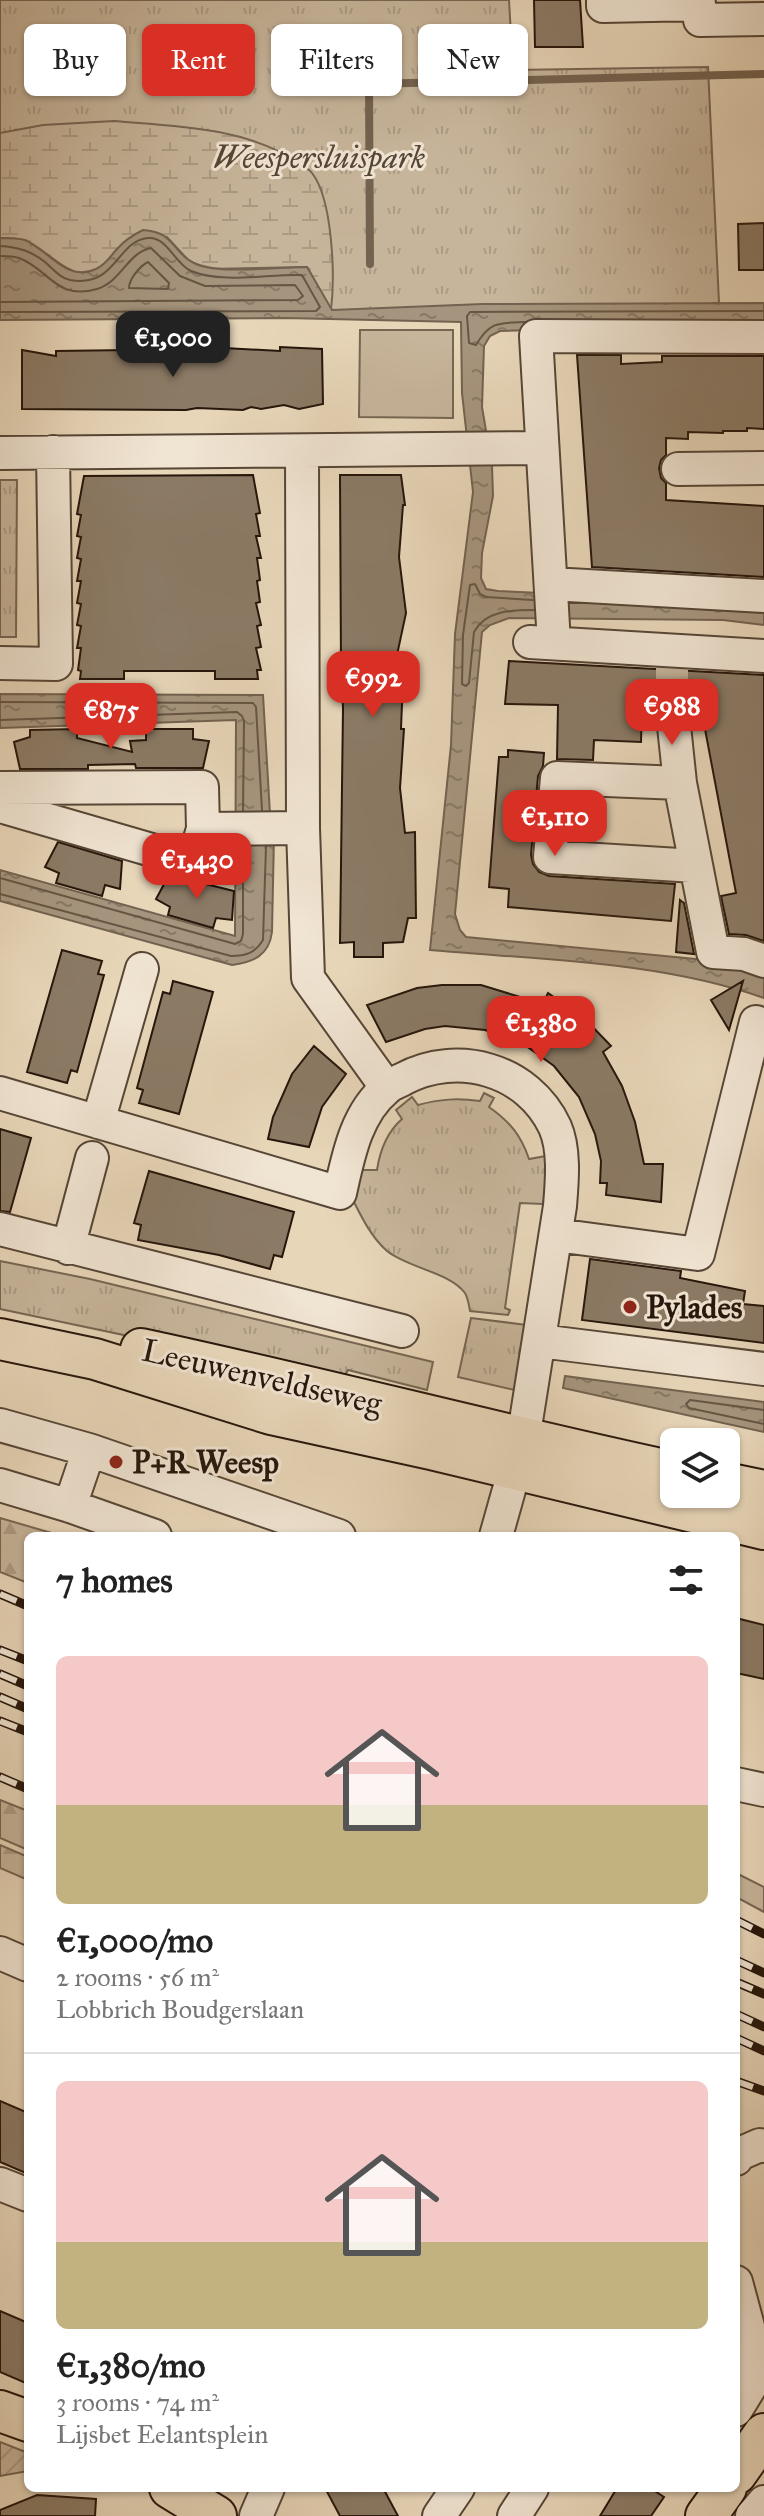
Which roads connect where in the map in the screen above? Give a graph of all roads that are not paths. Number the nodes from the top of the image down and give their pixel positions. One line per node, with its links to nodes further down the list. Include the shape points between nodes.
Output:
1 (603, 0): 2 (street, via 603,6 699,4 700,20)
2 (764, 19)
3 (764, 337): 4 (street, via 536,336)
4 (542, 448): 5 (street); 10 (street)
5 (302, 451): 6 (street); 18 (street)
6 (53, 452): 7 (street); 13 (street, via 56,664)
7 (0, 453)
8 (764, 468): 9 (street)
9 (678, 469)
10 (551, 584): 11 (street); 12 (street, via 546,639 672,657)
11 (764, 596)
12 (764, 656)
13 (0, 663)
14 (672, 707): 15 (street)
15 (680, 783): 20 (street); 20 (street, via 557,778 550,857)
16 (0, 788): 19 (street, via 202,787)
17 (0, 800): 19 (street, via 7,808 193,862)
18 (299, 828): 19 (street); 24 (street, via 308,978)
19 (214, 829)
20 (695, 866): 21 (street, via 713,952)
21 (764, 961)
22 (142, 969): 26 (street)
23 (756, 1022): 29 (street, via 698,1254)
24 (387, 1088): 26 (street, via 366,1113 350,1149 340,1193); 29 (street, via 419,1071 449,1064 503,1075 528,1091 556,1130 563,1173)
25 (0, 1093): 26 (street)
26 (98, 1122)
27 (92, 1158): 30 (street)
28 (0, 1229): 30 (street)
29 (556, 1235): 34 (street)
30 (68, 1248): 32 (street)
31 (0, 1320): 38 (main road, Leeuwenveldseweg, via 221,1366)
32 (402, 1331)
33 (0, 1339): 38 (main road, Leeuwenveldseweg, via 95,1359 271,1414 431,1449)
34 (540, 1341): 35 (street); 38 (street)
35 (764, 1369)
36 (0, 1425): 37 (street)
37 (89, 1450): 43 (street); 46 (street)
38 (519, 1455): 39 (main road, Leeuwenveldseweg); 44 (main road, Leeuwenveldseweg); 47 (street)
39 (660, 1470)
40 (0, 1485): 43 (street)
41 (740, 1486): 42 (main road)
42 (764, 1491)
43 (70, 1506): 45 (street)
44 (764, 1529)
45 (144, 1532)
46 (327, 1532)
47 (497, 1532)
48 (740, 1785): 49 (street)
49 (764, 1790)
50 (0, 1953): 51 (street)
51 (24, 1963)
52 (764, 2146): 53 (street)
53 (740, 2154)
54 (0, 2184): 55 (street)
55 (24, 2193)
56 (740, 2297): 57 (street, via 754,2349 750,2387)
57 (740, 2403)
58 (0, 2411): 59 (main road)
59 (24, 2420)
60 (764, 2434): 61 (main road)
61 (740, 2468)
62 (177, 2492): 68 (main road)
63 (266, 2492): 69 (street)
64 (455, 2492): 70 (street)
65 (529, 2492): 71 (street)
66 (723, 2492): 72 (main road)
67 (764, 2502): 73 (street)
68 (216, 2516)
69 (256, 2516)
70 (439, 2516)
71 (514, 2516)
72 (706, 2516)
73 (752, 2516)

